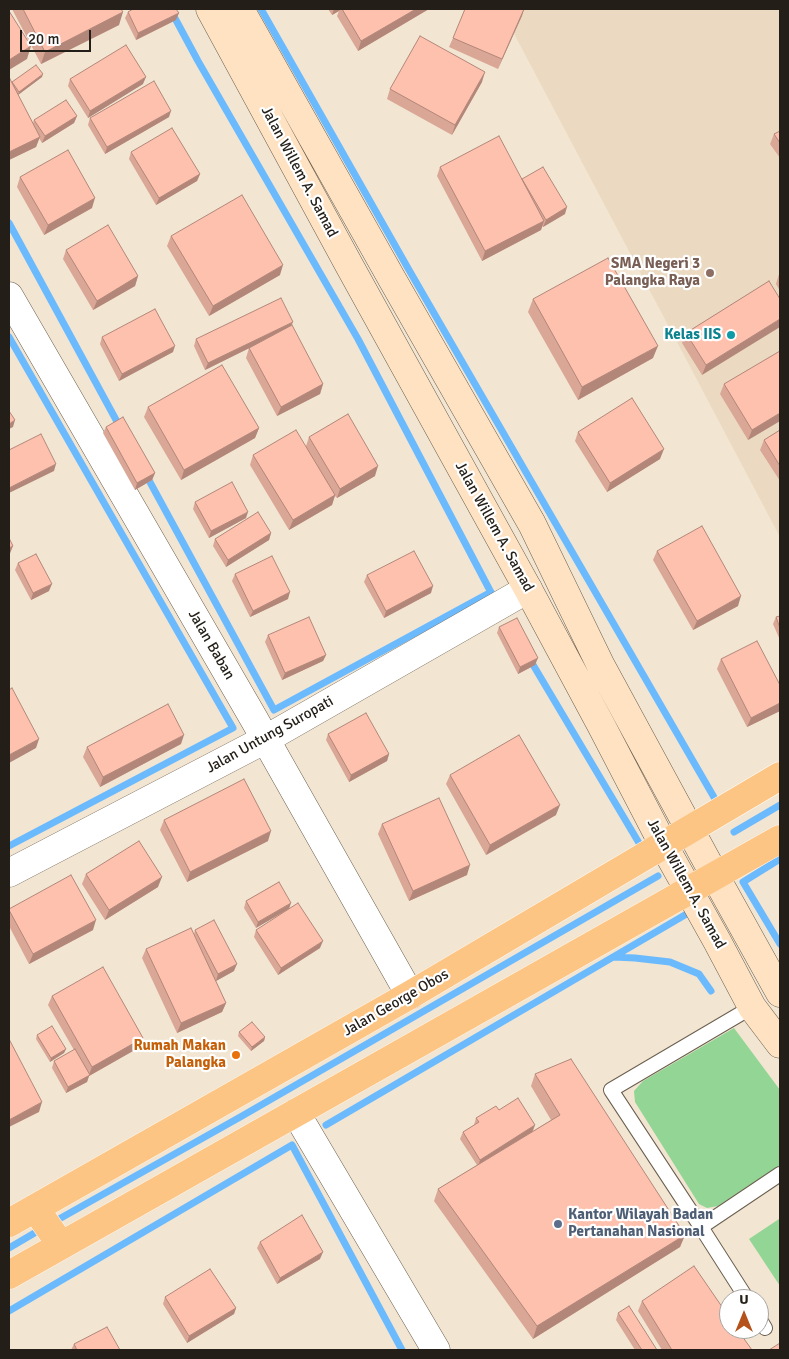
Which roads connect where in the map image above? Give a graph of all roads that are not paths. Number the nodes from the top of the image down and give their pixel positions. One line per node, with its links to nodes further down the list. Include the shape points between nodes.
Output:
1 (210, 9): 4 (main road, Jalan Willem A. Samad)
2 (240, 9): 7 (main road, Jalan Willem A. Samad, via 532,524 602,666)
3 (9, 296): 5 (street, Jalan Baban)
4 (528, 589): 5 (street, Jalan Untung Suropati); 9 (main road, Jalan Willem A. Samad)
5 (266, 739): 10 (street, Jalan Untung Suropati); 14 (street, Jalan Baban)
6 (780, 776): 7 (main road, Jalan George Obos)
7 (690, 829): 9 (main road, Jalan George Obos); 11 (main road, Jalan Willem A. Samad)
8 (780, 838): 11 (main road)
9 (664, 846): 12 (main road, Jalan Willem A. Samad); 14 (main road, Jalan George Obos)
10 (9, 874)
11 (715, 876): 12 (main road); 13 (main road, Jalan Willem A. Samad)
12 (688, 890): 15 (main road, Jalan Willem A. Samad); 17 (main road)
13 (780, 993)
14 (410, 995): 19 (main road, Jalan George Obos)
15 (752, 1007): 16 (main road, Jalan Willem A. Samad); 21 (lane, via 611,1090)
16 (780, 1044)
17 (296, 1113): 22 (main road); 25 (street)
18 (780, 1174): 21 (lane)
19 (35, 1208): 20 (main road, Jalan George Obos); 22 (main road)
20 (9, 1223)
21 (701, 1227): 24 (lane)
22 (61, 1245): 23 (main road)
23 (9, 1275)
24 (741, 1289)
25 (436, 1350)

